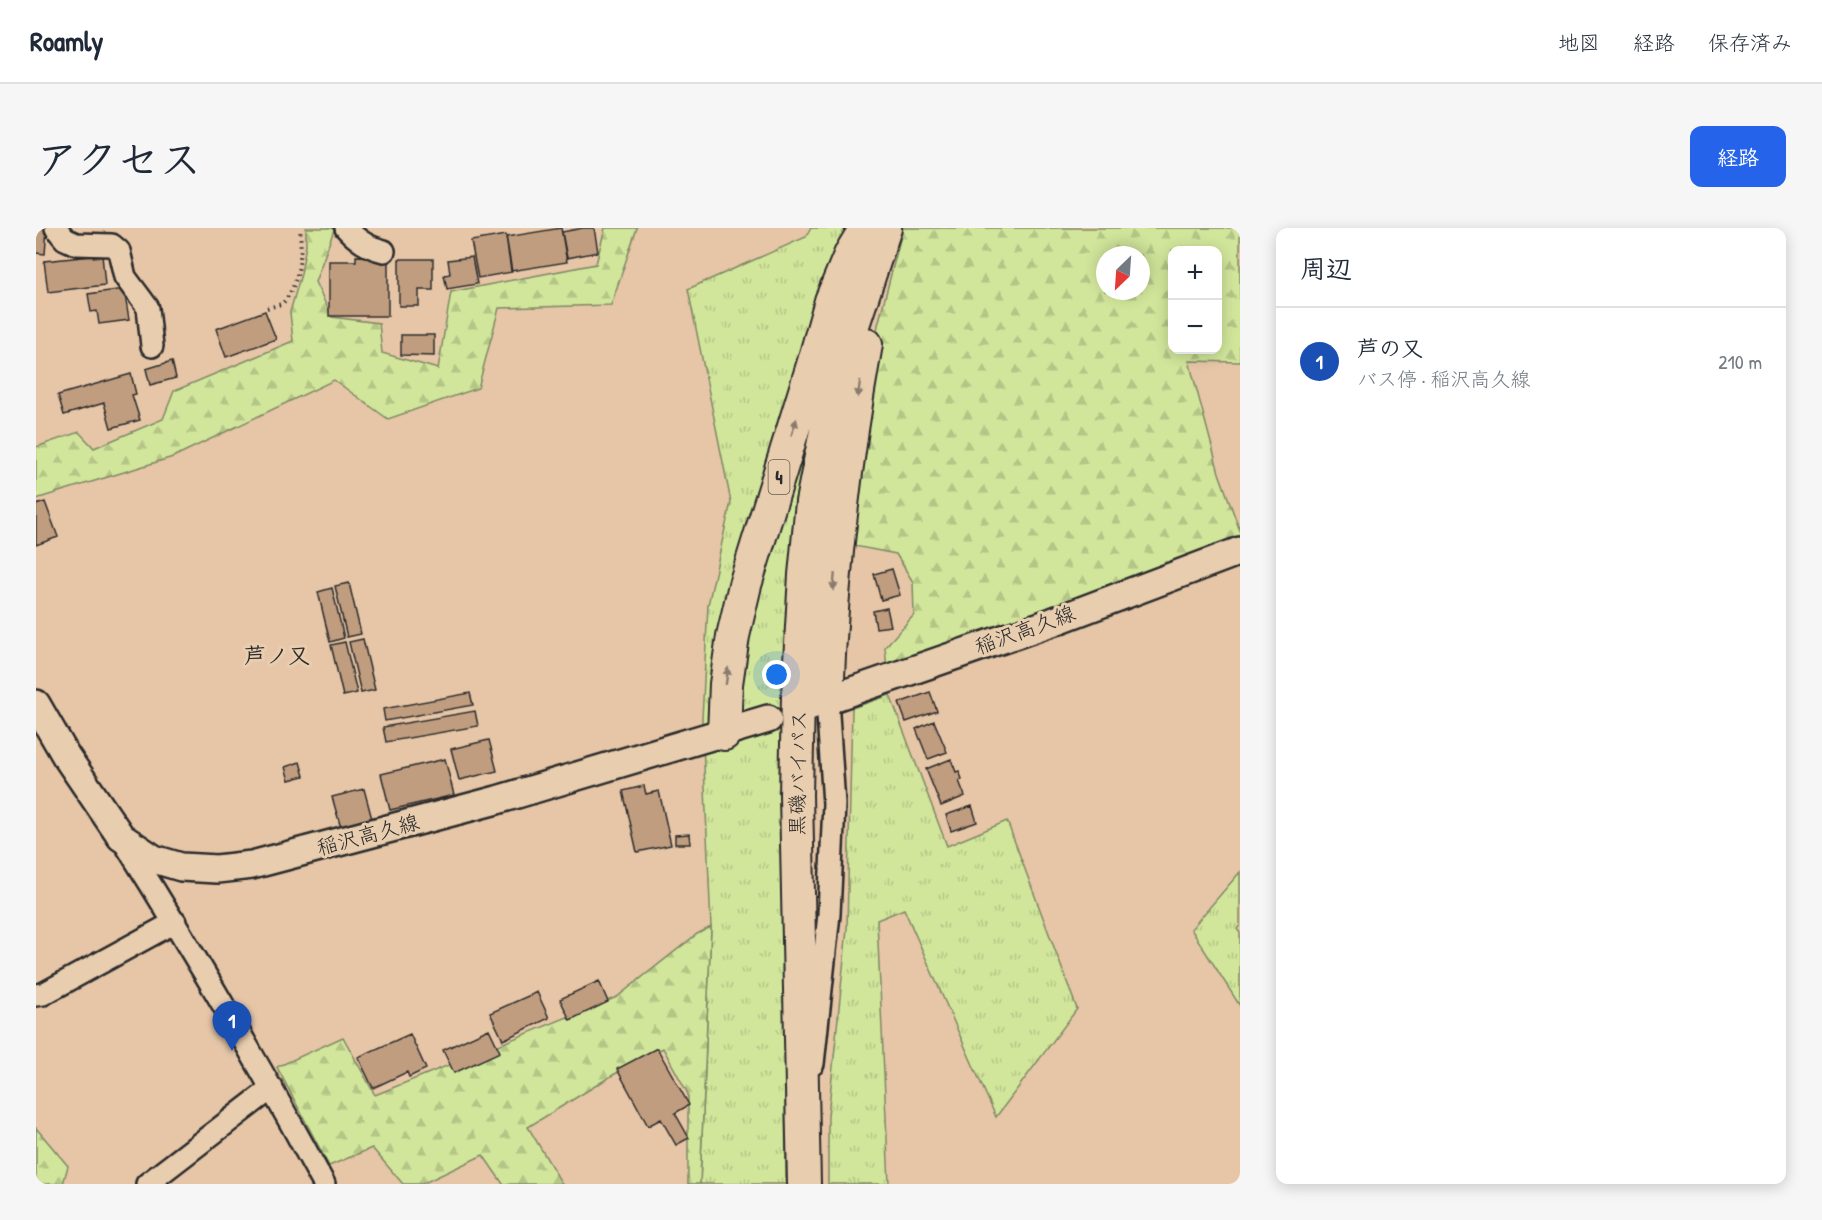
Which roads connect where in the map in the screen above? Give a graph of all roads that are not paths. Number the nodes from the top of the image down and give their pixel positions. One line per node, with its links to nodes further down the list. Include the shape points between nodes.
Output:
1 (56, 228): 6 (street, via 76,244 111,245 119,251 125,277 148,308)
2 (346, 228): 5 (street, via 369,248)
3 (866, 228): 11 (highway, 4, one-way to 3, via 726,684 745,585 831,301)
4 (886, 228): 8 (highway, 4, one-way to 8, via 860,380 830,634); 16 (highway, 黒磯バイパス / 4, via 842,363 812,502 807,554 796,795)
5 (384, 251)
6 (152, 346)
7 (1240, 551): 8 (main road, 稲沢高久線, via 1052,622)
8 (818, 703): 16 (street, via 834,804 829,914)
9 (36, 704): 12 (main road, 稲沢高久線, via 71,765)
10 (768, 720): 11 (main road, 稲沢高久線)
11 (724, 734): 12 (main road, 稲沢高久線, via 252,865 217,869 181,867 154,859)
12 (121, 837): 13 (street)
13 (175, 922): 14 (street); 15 (street)
14 (36, 995)
15 (272, 1088): 17 (street); 18 (street)
16 (803, 1138): 19 (highway, 黒磯バイパス / 4)
17 (147, 1184)
18 (324, 1184)
19 (804, 1184)

